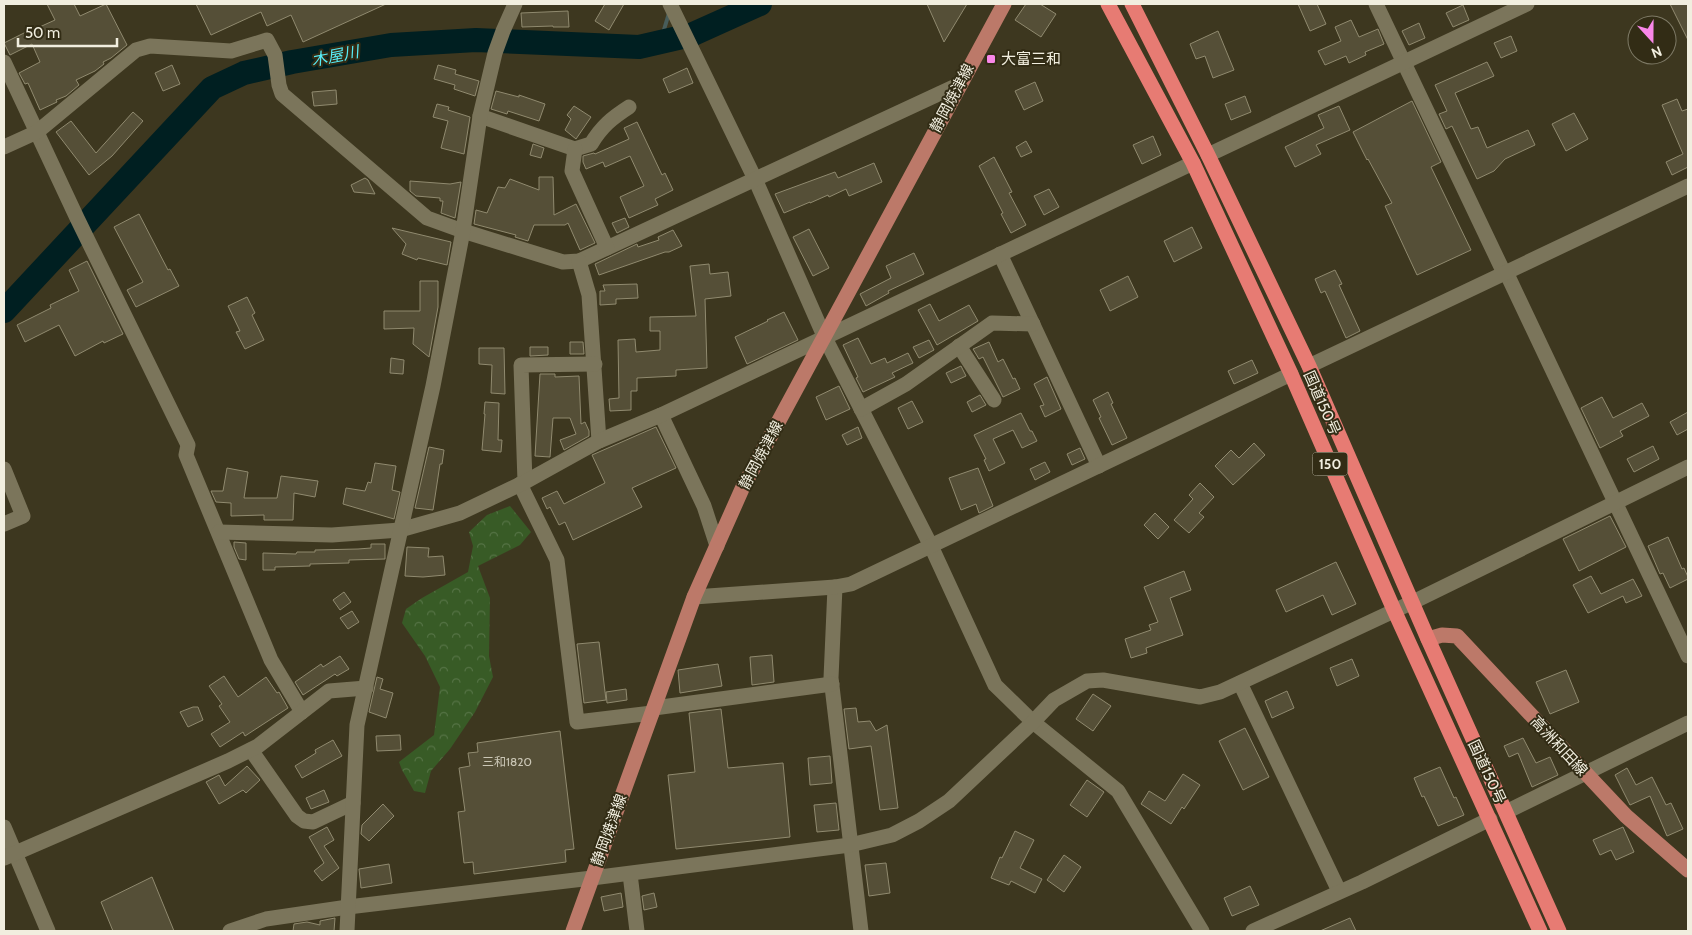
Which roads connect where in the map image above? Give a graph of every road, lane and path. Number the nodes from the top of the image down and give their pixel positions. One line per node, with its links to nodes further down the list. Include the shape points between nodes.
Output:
1 (515, 4): 12 (street, via 495,53)
2 (1004, 4): 10 (main road, 静岡焼津線)
3 (1108, 4): 17 (highway, 国道150号 / 150)
4 (1132, 4): 16 (highway, 国道150号 / 150)
5 (1376, 4): 9 (street)
6 (1527, 4): 9 (street)
7 (672, 7): 18 (street)
8 (4, 62): 13 (street)
9 (1404, 62): 16 (street); 24 (street)
10 (960, 84): 18 (street); 26 (main road, 静岡焼津線)
11 (629, 107): 15 (street, via 600,129 591,144)
12 (480, 116): 15 (street); 20 (street)
13 (37, 132): 14 (street); 20 (street, via 136,50 150,46 231,51 267,40 274,55 282,94 427,218); 42 (street, via 188,445 186,455)
14 (4, 147)
15 (576, 148): 21 (street, via 572,170)
16 (1208, 155): 29 (highway, 国道150号 / 150)
17 (1193, 163): 22 (street); 30 (highway, 国道150号 / 150)
18 (755, 179): 21 (street); 26 (street)
19 (1688, 186): 24 (street)
20 (463, 232): 23 (street, via 563,262); 41 (street, via 433,386)
21 (607, 248): 23 (street)
22 (1000, 254): 25 (street); 26 (street)
23 (579, 261): 28 (street, via 589,294)
24 (1505, 272): 29 (street); 39 (street)
25 (1032, 324): 27 (street, via 992,323); 35 (street)
26 (824, 336): 32 (street); 33 (street); 43 (main road, 静岡焼津線, via 742,489)
27 (959, 346): 31 (street); 32 (street, via 906,384)
28 (595, 364): 34 (street); 38 (street, via 521,365)
29 (1309, 366): 47 (highway, 国道150号 / 150)
30 (1290, 374): 35 (street); 48 (highway, 国道150号 / 150)
31 (994, 400)
32 (861, 409): 44 (street)
33 (660, 415): 34 (street); 43 (street, via 704,506)
34 (599, 441): 38 (street)
35 (1099, 466): 44 (street)
36 (1688, 467): 39 (street)
37 (4, 468): 40 (street, via 23,516)
38 (523, 483): 41 (street, via 460,513); 54 (street, via 557,560 576,722)
39 (1616, 503): 47 (street); 50 (street)
40 (4, 524)
41 (400, 530): 42 (street, via 332,535); 53 (street)
42 (219, 532): 55 (street, via 271,660)
43 (717, 546): 46 (main road, 静岡焼津線)
44 (931, 546): 45 (street, via 851,584); 56 (street, via 995,685)
45 (835, 587): 46 (street); 52 (street)
46 (694, 597): 54 (main road, 静岡焼津線)
47 (1413, 602): 48 (street); 49 (highway, 国道150号 / 150)
48 (1394, 610): 51 (street); 62 (highway, 国道150号 / 150)
49 (1428, 638): 59 (main road, 高洲和田線, via 1458,636); 61 (highway, 国道150号 / 150)
50 (1688, 656)
51 (1240, 683): 56 (street, via 1200,697 1102,680 1087,681 1054,700); 69 (street)
52 (832, 684): 54 (street); 64 (street)
53 (366, 688): 55 (street, via 329,691); 60 (street, via 357,725)
54 (653, 711): 68 (main road, 静岡焼津線)
55 (302, 712): 58 (street)
56 (1033, 722): 64 (street, via 948,801 920,821 892,835); 77 (street, via 1118,791)
57 (1688, 723): 59 (street)
58 (251, 750): 60 (street, via 297,816 304,821 313,822); 65 (street)
59 (1585, 773): 61 (street); 66 (main road, 高洲和田線, via 1626,816)
60 (353, 803): 70 (street)
61 (1506, 812): 80 (highway, 国道150号 / 150)
62 (1490, 819): 69 (street); 79 (highway, 国道150号 / 150)
63 (4, 827): 65 (street)
64 (850, 846): 67 (street); 76 (street)
65 (9, 856): 71 (street)
66 (1688, 870)
67 (630, 874): 68 (street); 75 (street)
68 (592, 878): 70 (street); 74 (main road, 静岡焼津線)
69 (1340, 891): 78 (street)
70 (348, 907): 72 (street, via 266,919); 73 (street)
71 (48, 931)
72 (230, 931)
73 (347, 931)
74 (573, 931)
75 (637, 931)
76 (861, 931)
77 (1202, 931)
78 (1253, 931)
79 (1540, 931)
80 (1559, 931)

